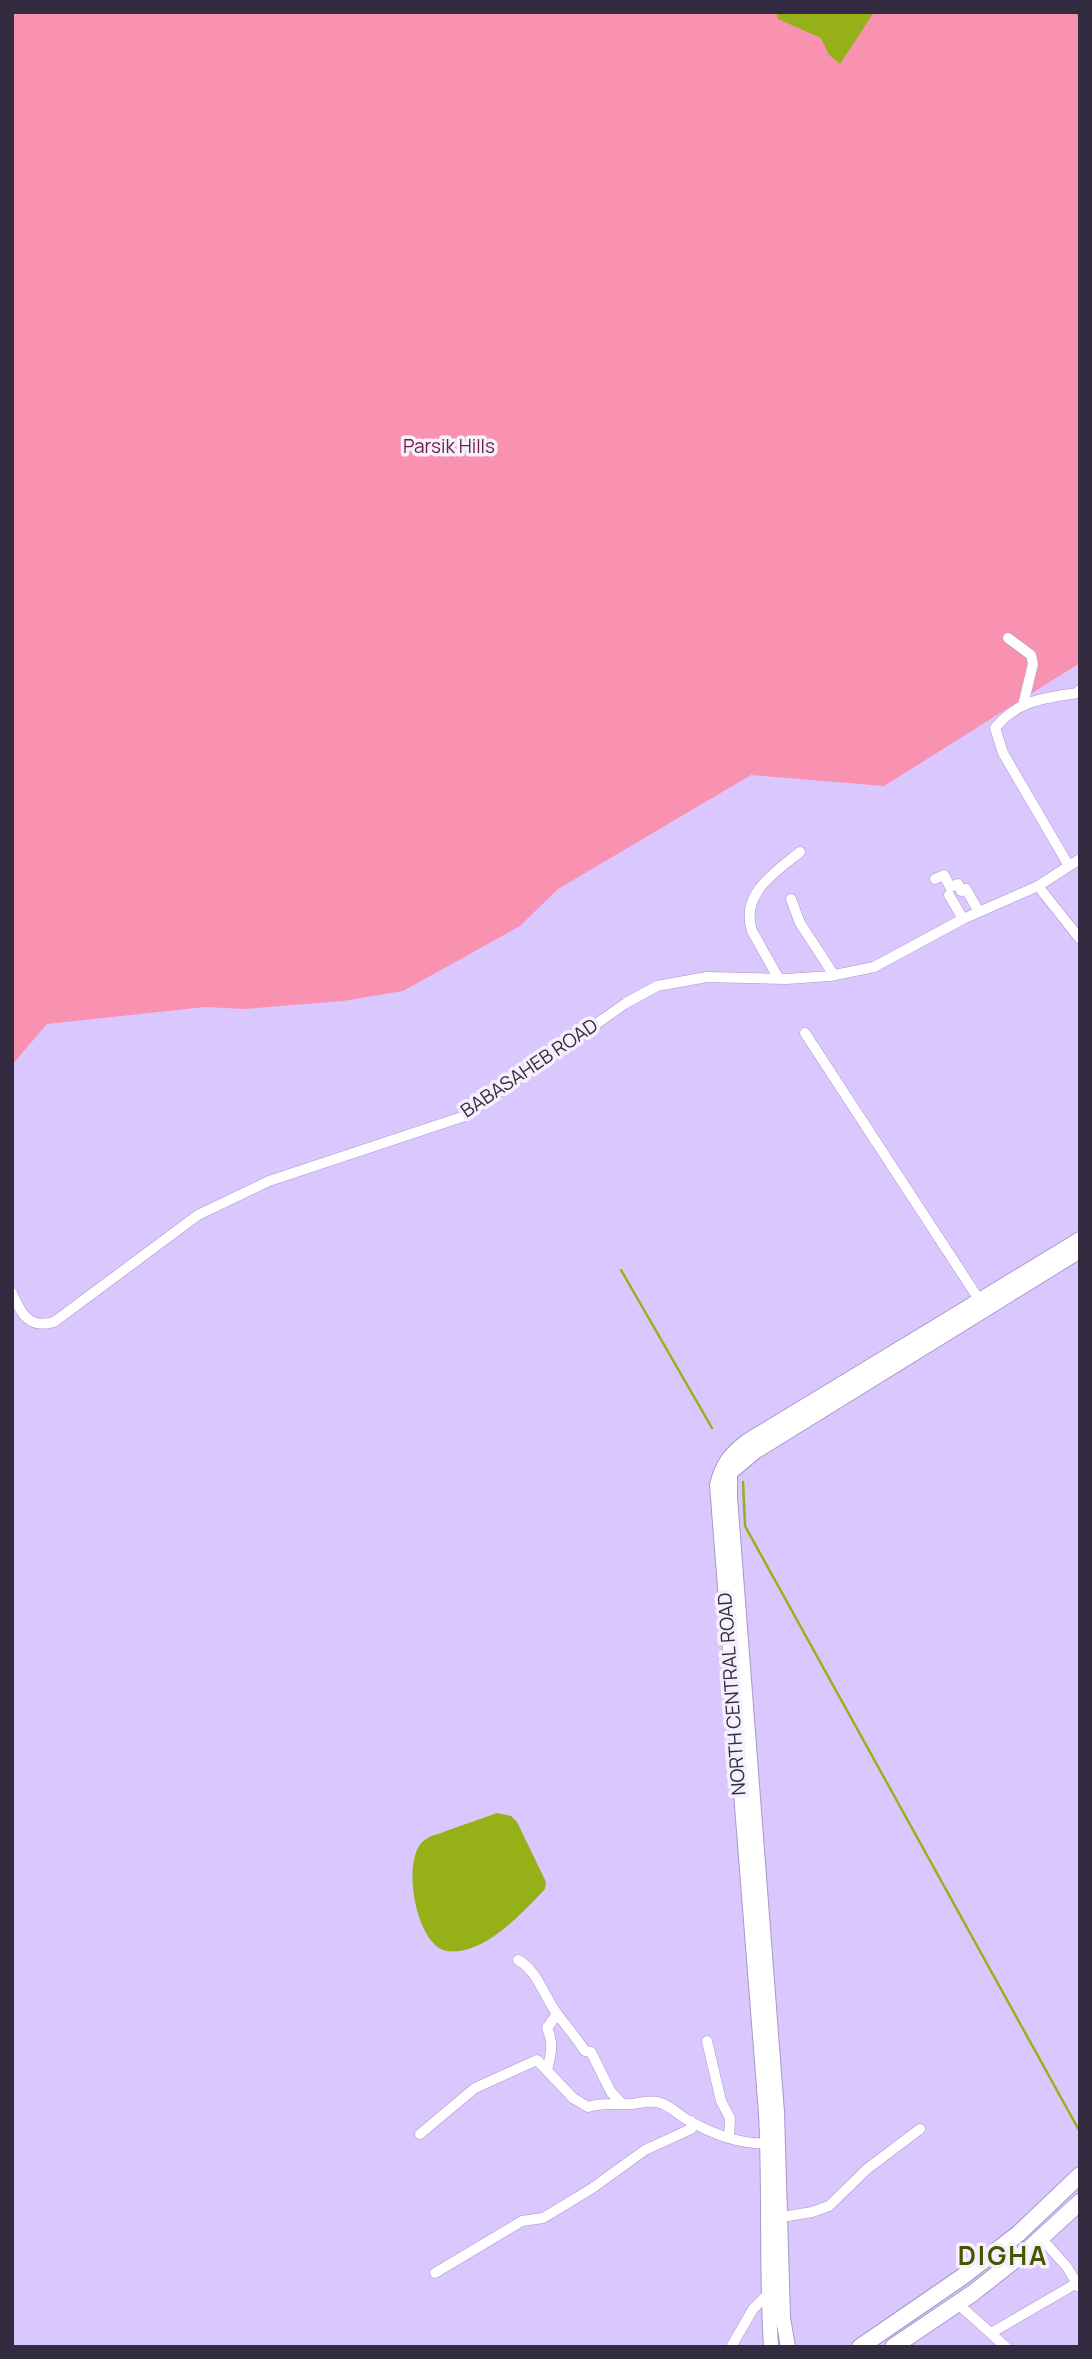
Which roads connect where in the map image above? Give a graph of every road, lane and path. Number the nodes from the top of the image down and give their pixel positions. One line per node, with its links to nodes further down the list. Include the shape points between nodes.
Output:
1 (1009, 638): 3 (street, via 1031,655 1033,664)
2 (1080, 690): 3 (street)
3 (1023, 705): 6 (street, via 1007,714 996,728 999,740)
4 (800, 852): 15 (street, via 751,900 752,931)
5 (1080, 859): 6 (street, BABASAHEB ROAD)
6 (1069, 866): 8 (street, BABASAHEB ROAD)
7 (935, 879): 11 (street, via 944,875 950,887 958,884 961,891 966,889)
8 (1038, 886): 11 (street, BABASAHEB ROAD); 13 (street)
9 (949, 895): 12 (street)
10 (791, 899): 14 (street, via 800,923)
11 (979, 912): 12 (street, BABASAHEB ROAD)
12 (963, 919): 14 (street, BABASAHEB ROAD, via 874,967)
13 (1080, 939)
14 (834, 975): 15 (street, BABASAHEB ROAD)
15 (779, 979): 19 (street, BABASAHEB ROAD, via 707,977 657,986 465,1116 268,1181 198,1215 54,1322 41,1325 30,1321)
16 (805, 1032): 20 (street)
17 (1080, 1239): 20 (main road, NORTH CENTRAL ROAD)
18 (1080, 1251): 20 (main road, NORTH CENTRAL ROAD)
19 (12, 1293)
20 (983, 1305): 30 (main road, NORTH CENTRAL ROAD, via 747,1441 732,1453 717,1485)
21 (517, 1961): 22 (street, via 532,1973)
22 (557, 2014): 24 (street, via 547,2028 553,2050); 25 (street, via 585,2051 592,2052 611,2092)
23 (707, 2041): 29 (street, via 721,2101 730,2118)
24 (547, 2070): 25 (street, via 588,2107); 28 (street, via 537,2060 493,2078)
25 (623, 2104): 26 (street, via 663,2104)
26 (691, 2121): 29 (street); 35 (street, via 691,2129 645,2150 543,2218 522,2221)
27 (920, 2129): 33 (street, via 867,2169 829,2206)
28 (420, 2134)
29 (729, 2138): 30 (street)
30 (773, 2143): 33 (main road, NORTH CENTRAL ROAD)
31 (1080, 2175): 43 (main road, via 1018,2234)
32 (1080, 2202): 34 (main road)
33 (775, 2218): 37 (main road, NORTH CENTRAL ROAD); 42 (main road, NORTH CENTRAL ROAD)
34 (1041, 2238): 36 (street); 38 (main road)
35 (435, 2273)
36 (1078, 2285): 39 (street)
37 (768, 2294): 40 (street, via 752,2309); 41 (main road, NORTH CENTRAL ROAD)
38 (957, 2303): 39 (street); 44 (main road)
39 (991, 2333): 45 (street)
40 (731, 2347)
41 (771, 2347)
42 (788, 2347)
43 (860, 2347)
44 (893, 2347)
45 (1006, 2347)

